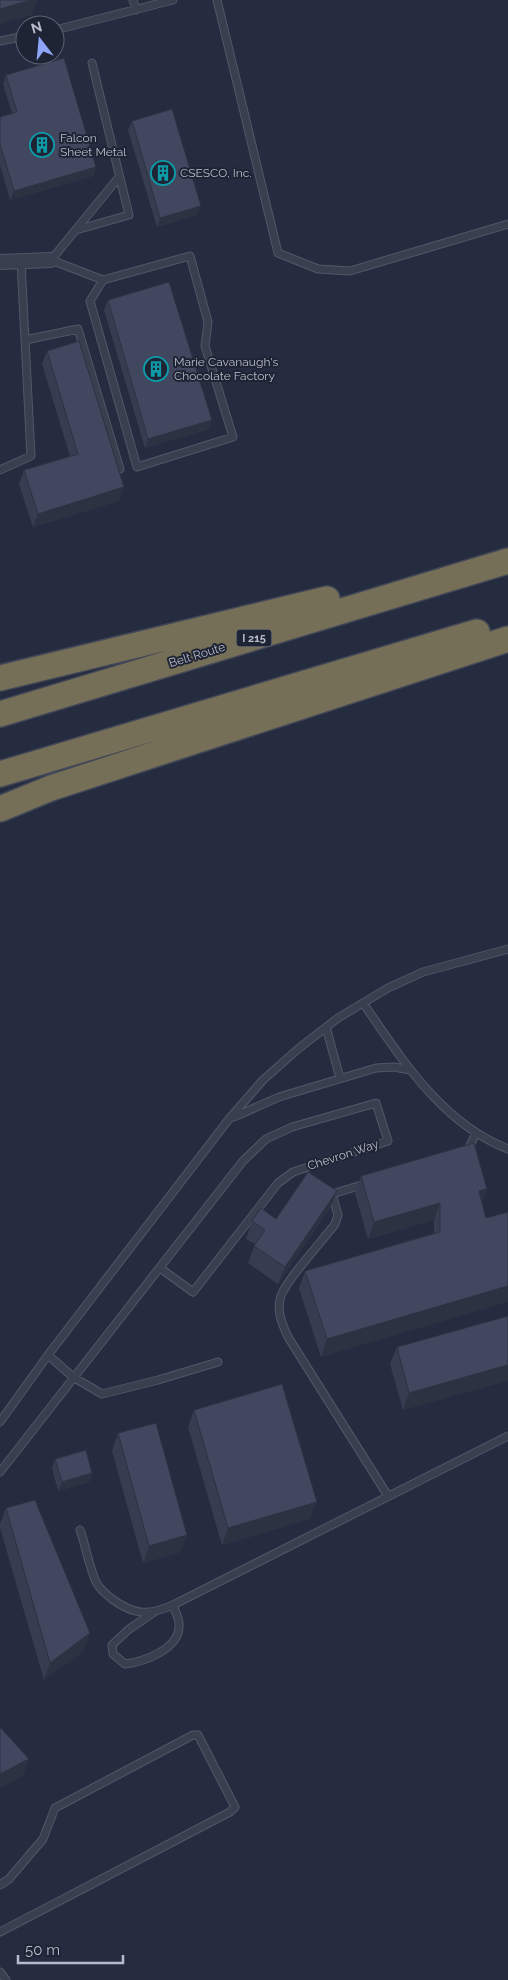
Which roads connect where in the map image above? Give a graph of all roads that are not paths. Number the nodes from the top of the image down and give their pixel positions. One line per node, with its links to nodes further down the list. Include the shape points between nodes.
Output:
1 (133, 0): 4 (lane)
2 (173, 0): 4 (lane)
3 (217, 0): 10 (lane, via 278,253 318,269 350,271)
4 (136, 10): 5 (lane)
5 (65, 28)
6 (15, 38): 7 (lane)
7 (0, 41)
8 (92, 63): 9 (lane)
9 (119, 177): 11 (lane); 11 (lane, via 129,214)
10 (508, 224)
11 (76, 230): 12 (lane)
12 (51, 260): 14 (street); 15 (lane)
13 (0, 262): 14 (street)
14 (21, 262): 16 (lane)
15 (103, 280): 15 (lane, via 190,256 208,322 205,346 232,437 137,467 90,301)
16 (25, 340): 17 (lane, via 78,329); 18 (lane, via 31,456)
17 (120, 469)
18 (0, 470)
19 (508, 561): 22 (highway, via 447,571); 23 (highway, Belt Route / I 215)
20 (508, 622): 24 (highway)
21 (508, 639): 25 (highway, via 51,788)
22 (0, 678)
23 (0, 714)
24 (0, 774)
25 (0, 810)
26 (508, 948): 27 (lane, via 424,972)
27 (363, 1003): 28 (lane); 29 (lane)
28 (326, 1027): 30 (lane); 31 (lane, via 263,1080)
29 (410, 1070): 30 (lane, via 376,1068); 32 (lane, via 445,1108)
30 (340, 1078): 31 (lane, via 279,1097)
31 (229, 1119): 37 (lane)
32 (476, 1133): 33 (lane); 34 (lane, via 466,1154)
33 (508, 1149)
34 (457, 1157)
35 (370, 1182): 43 (lane, via 332,1194 338,1215 335,1224 281,1295 279,1310 288,1337)
36 (160, 1268): 36 (lane, Chevron Way, via 243,1161 266,1139 292,1127 376,1103 388,1141 293,1172 278,1183 193,1292); 39 (lane, Chevron Way)
37 (48, 1356): 39 (lane); 40 (lane)
38 (218, 1362): 39 (lane, via 102,1394)
39 (73, 1377): 42 (lane, Chevron Way)
40 (0, 1422)
41 (508, 1436): 43 (lane)
42 (0, 1472)
43 (388, 1496): 45 (lane)
44 (80, 1530): 46 (lane, via 97,1584 125,1608 143,1613)
45 (173, 1605): 46 (lane); 46 (lane, via 179,1625 175,1637 162,1652 140,1662 124,1664 113,1654 112,1645)
46 (155, 1612)
47 (0, 1885): 48 (lane, via 43,1839 55,1808 193,1735 198,1736 234,1807 230,1812)
48 (0, 1932)
49 (0, 1972): 50 (lane)
50 (6, 1980)

